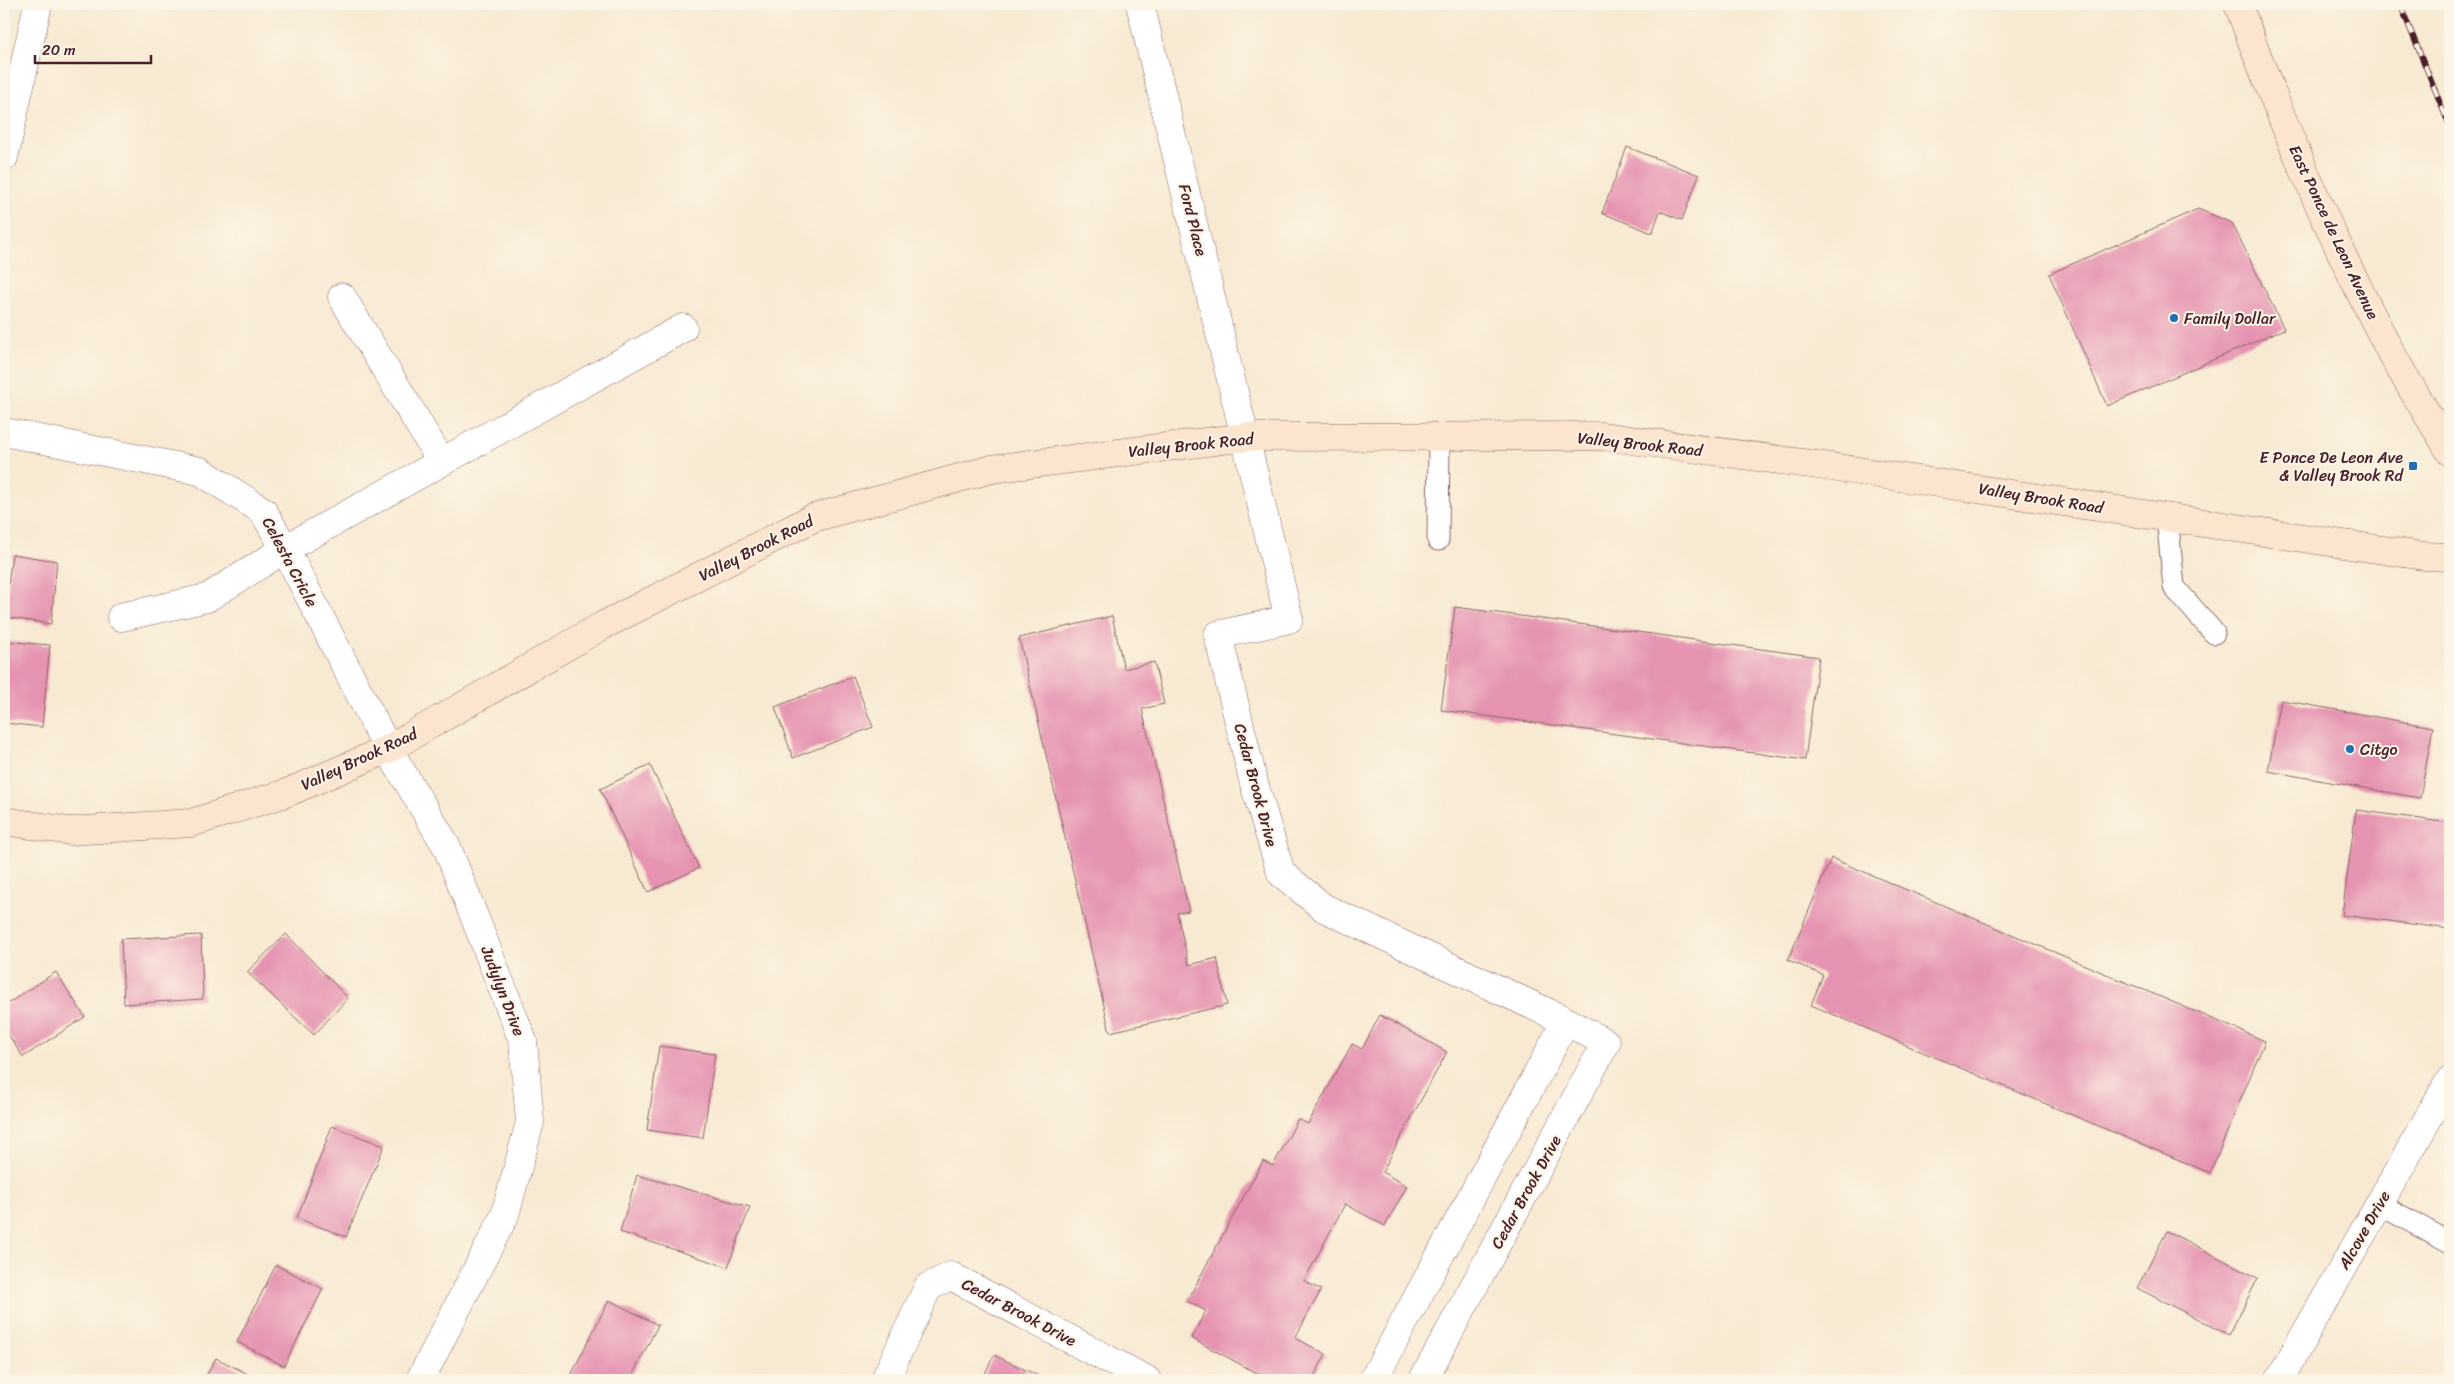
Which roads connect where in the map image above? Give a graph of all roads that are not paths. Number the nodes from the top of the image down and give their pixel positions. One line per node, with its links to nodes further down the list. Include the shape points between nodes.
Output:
1 (38, 4): 4 (street)
2 (1140, 4): 8 (street, Ford Place)
3 (2238, 4): 10 (main road, East Ponce de Leon Avenue, via 2266,83 2337,246 2386,343)
4 (4, 157)
5 (342, 296): 11 (street)
6 (683, 328): 11 (street)
7 (4, 432): 14 (street, Celesta Cricle, via 200,471 263,511)
8 (1246, 437): 9 (main road, Valley Brook Road); 18 (main road, Valley Brook Road, via 992,469 813,518 602,626); 20 (street, Cedar Brook Drive, via 1289,619 1218,635 1253,780 1281,874 1324,908)
9 (1439, 437): 12 (main road, Valley Brook Road, via 1602,436 1842,468); 13 (lane)
10 (2450, 452)
11 (441, 461): 14 (street)
12 (2167, 518): 15 (main road, Valley Brook Road, via 2423,556); 17 (lane, via 2174,587)
13 (1438, 540)
14 (285, 548): 16 (street, via 207,598); 18 (street, Celesta Cricle)
15 (2450, 557)
16 (121, 617)
17 (2214, 633)
18 (388, 749): 19 (main road, Valley Brook Road, via 288,792 191,823 70,832); 24 (street, Judylyn Drive, via 447,847 523,1041 530,1122 505,1214)
19 (4, 821)
20 (1566, 1021): 27 (street); 28 (street, Cedar Brook Drive, via 1606,1043)
21 (2450, 1080): 22 (street, Alcove Drive)
22 (2379, 1204): 23 (lane); 29 (street, Alcove Drive)
23 (2450, 1244)
24 (420, 1380)
25 (885, 1380): 26 (street, Cedar Brook Drive, via 928,1287 951,1276)
26 (1147, 1380)
27 (1374, 1380)
28 (1424, 1380)
29 (2279, 1380)

